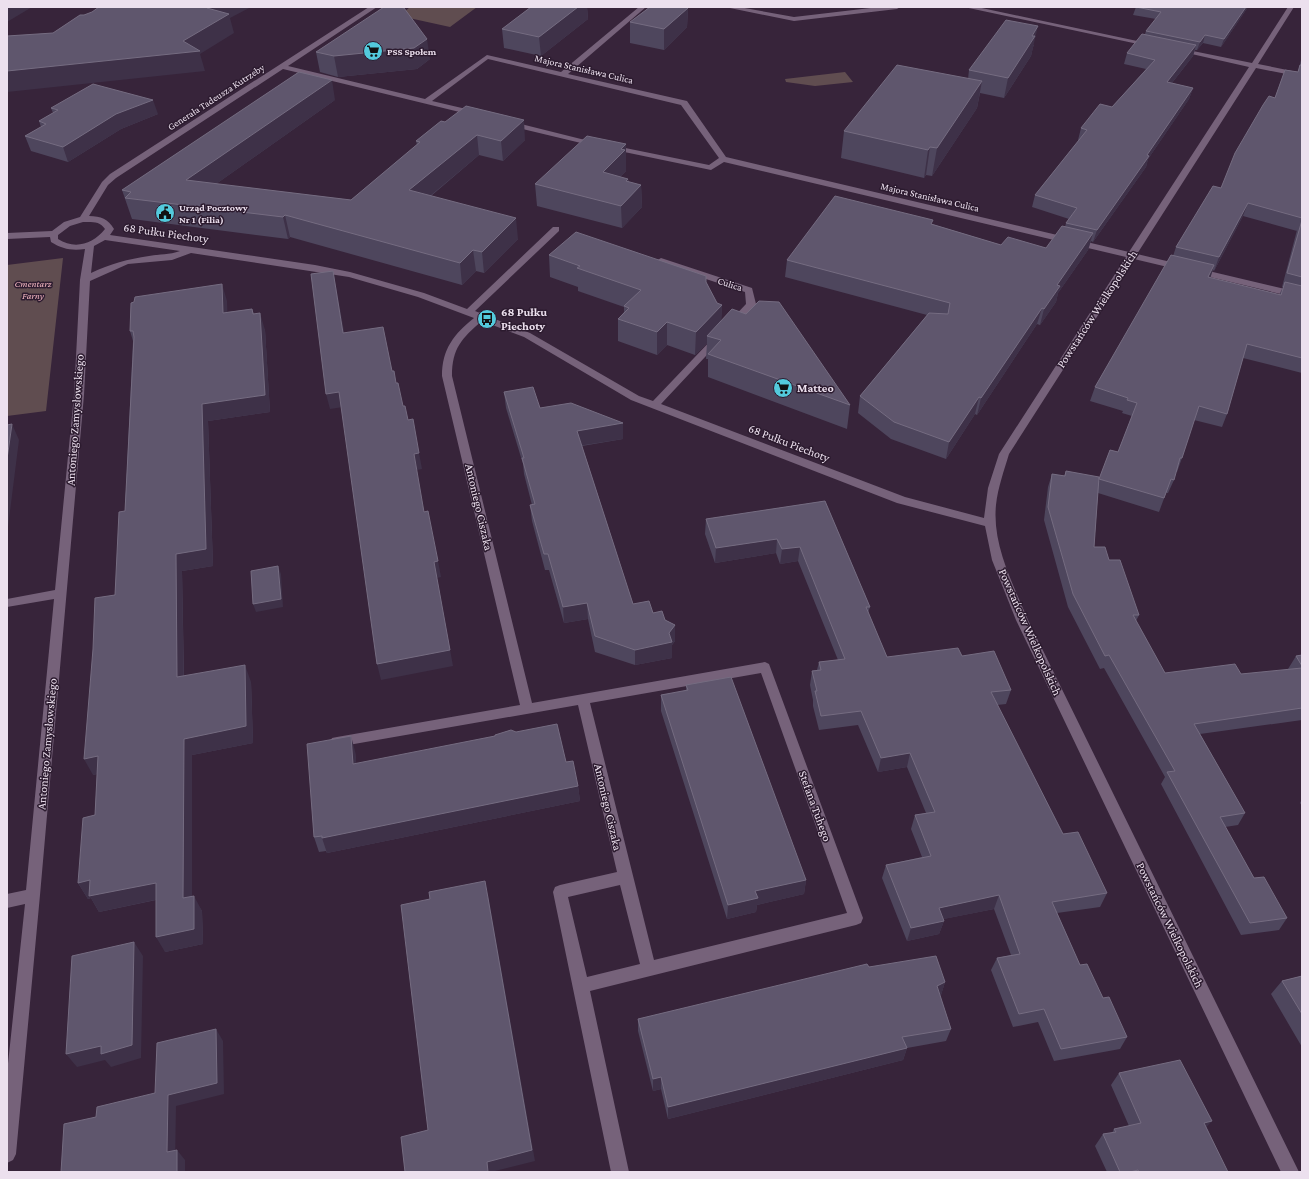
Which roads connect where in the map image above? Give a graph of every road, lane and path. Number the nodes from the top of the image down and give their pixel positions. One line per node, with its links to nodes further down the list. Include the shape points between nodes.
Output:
1 (374, 7): 10 (street, Generała Tadeusza Kutrzeby)
2 (643, 7): 12 (street)
3 (728, 7): 4 (street, via 794,19)
4 (897, 7)
5 (967, 7): 7 (street)
6 (1291, 7): 9 (street, Powstańców Wielkopolskich)
7 (1157, 46)
8 (1172, 49): 9 (street)
9 (1254, 66): 11 (street); 24 (street, Powstańców Wielkopolskich)
10 (283, 67): 13 (street); 17 (street, Generała Tadeusza Kutrzeby, via 113,176)
11 (1302, 74)
12 (562, 75): 13 (street, Majora Stanisława Culica, via 487,57); 16 (street, Majora Stanisława Culica, via 684,103)
13 (426, 102): 14 (street)
14 (486, 117)
15 (501, 121): 16 (street, via 581,141 711,168)
16 (723, 159): 24 (street, Majora Stanisława Culica)
17 (83, 219): 19 (street, 68 Pułku Piechoty, via 70,222); 21 (street, 68 Pułku Piechoty, via 96,219 106,223 110,229)
18 (556, 229): 28 (street)
19 (54, 234): 20 (street); 22 (street, via 54,240 59,245)
20 (7, 236)
21 (104, 238): 22 (street); 23 (street, 68 Pułku Piechoty)
22 (90, 246): 26 (street, Antoniego Zamysłowskiego)
23 (191, 250): 26 (street, via 172,257 126,262); 28 (street, 68 Pułku Piechoty, via 350,275)
24 (1132, 255): 27 (street, Majora Stanisława Culica); 31 (street, Powstańców Wielkopolskich, via 1004,454 992,491)
25 (655, 259): 30 (street, Culica, via 749,290 751,304)
26 (85, 280): 32 (street, Antoniego Zamysłowskiego, via 79,395)
27 (1302, 296)
28 (469, 312): 29 (street, 68 Pułku Piechoty)
29 (481, 317): 30 (street, 68 Pułku Piechoty, via 527,336 629,394); 35 (street, Antoniego Ciszaka, via 454,342 447,358 447,376)
30 (655, 405): 31 (street, 68 Pułku Piechoty, via 901,500)
31 (990, 523): 44 (street, Powstańców Wielkopolskich, via 995,549 1022,620)
32 (60, 594): 33 (street); 38 (street, Antoniego Zamysłowskiego)
33 (7, 603)
34 (583, 698): 35 (street); 37 (street, Antoniego Ciszaka); 40 (street, Stefana Tuhego, via 765,667 856,918)
35 (527, 709): 36 (street)
36 (329, 743)
37 (625, 877): 40 (street, Antoniego Ciszaka); 41 (street, via 560,892)
38 (33, 895): 39 (street); 42 (street, Antoniego Zamysłowskiego)
39 (7, 901)
40 (649, 969): 41 (street)
41 (582, 986): 43 (street)
42 (7, 1154)
43 (620, 1172)
44 (1290, 1172)

